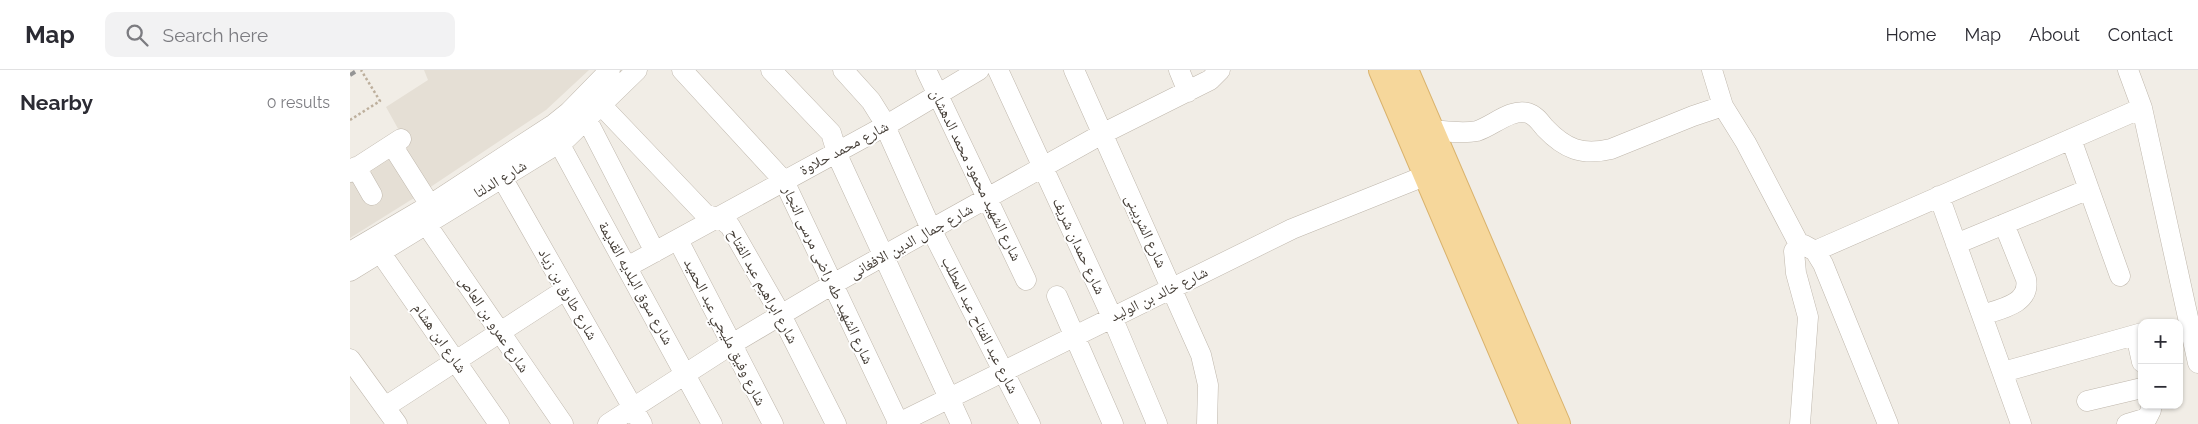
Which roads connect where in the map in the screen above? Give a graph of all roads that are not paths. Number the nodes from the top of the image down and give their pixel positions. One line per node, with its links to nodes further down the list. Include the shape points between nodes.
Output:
1 (610, 70): 31 (street, شارع الدلتا, via 561,118)
2 (637, 70): 18 (street, شارع الدلتا)
3 (682, 70): 33 (street, شارع الشهيد طه راضى مرسى النجار)
4 (771, 70): 28 (street, via 831,132)
5 (843, 70): 23 (street, شارع عبد الفتاح عبد المطلب, via 871,101)
6 (926, 70): 17 (street, شارع الشهيد محمود محمد الدهشان)
7 (979, 70): 17 (street, شارع محمد حلاوة)
8 (998, 70): 29 (street, شارع حمدان شريف)
9 (1074, 70): 25 (street, شارع الشربينى)
10 (1179, 70): 16 (street)
11 (1220, 70): 16 (street, شارع جمال الدين الافغانى, via 1210,80)
12 (1382, 70): 21 (main road)
13 (1405, 70): 21 (main road)
14 (1712, 70): 19 (street)
15 (2128, 70): 20 (street)
16 (1188, 92): 25 (street, شارع جمال الدين الافغانى)
17 (937, 94): 23 (street, شارع محمد حلاوة); 37 (street, شارع الشهيد محمود محمد الدهشان)
18 (602, 106): 22 (street, شارع الدلتا); 39 (street, شارع ابراهيم عبد الفتاح, via 705,214)
19 (1719, 107): 24 (street, via 1600,152 1567,146 1533,116 1523,112 1471,132); 44 (street, via 1746,144)
20 (2142, 108): 26 (street); 60 (street)
21 (1410, 109): 24 (main road); 32 (main road)
22 (587, 120): 27 (street, شارع الدلتا); 47 (street)
23 (885, 126): 28 (street, شارع محمد حلاوة); 41 (street, شارع عبد الفتاح عبد المطلب)
24 (1431, 130): 92 (main road)
25 (1102, 134): 29 (street, شارع جمال الدين الافغانى); 54 (street, شارع الشربينى)
26 (2071, 139): 34 (street); 36 (street)
27 (559, 143): 31 (street, شارع الدلتا); 49 (street, شارع سوق البلديه القديمة)
28 (837, 151): 33 (street, شارع محمد حلاوة); 48 (street)
29 (1043, 167): 37 (street, شارع جمال الدين الافغانى); 59 (street, شارع حمدان شريف)
30 (353, 169): 35 (street); 38 (street, شارع عمرو بن العاص, via 397,142)
31 (499, 171): 38 (street, شارع الدلتا); 55 (street, شارع طارق بن زياد)
32 (1427, 175): 54 (street, شارع خالد بن الوليد, via 1292,229); 91 (main road)
33 (784, 181): 39 (street, شارع محمد حلاوة); 53 (street, شارع الشهيد طه راضى مرسى النجار)
34 (2089, 189): 40 (street); 51 (street)
35 (372, 195)
36 (1939, 196): 43 (street); 44 (street)
37 (987, 198): 41 (street, شارع جمال الدين الافغانى); 52 (street, شارع الشهيد محمود محمد الدهشان)
38 (428, 214): 45 (street, شارع الدلتا); 46 (street, شارع الدلتا); 62 (street, شارع عمرو بن العاص)
39 (716, 218): 42 (street, شارع محمد حلاوة); 57 (street, شارع ابراهيم عبد الفتاح, via 730,226)
40 (2004, 224): 43 (street); 58 (street, via 2026,279 2026,289 2019,301)
41 (931, 229): 48 (street, شارع جمال الدين الافغانى); 69 (street, شارع عبد الفتاح عبد المطلب)
42 (678, 240): 47 (street, شارع محمد حلاوة); 65 (street, شارع وفيق مليجي عبد الحميد)
43 (1956, 244): 58 (street)
44 (1807, 247): 93 (street, via 1794,251 1796,273 1808,317); 94 (street, via 1823,264)
45 (350, 252)
46 (380, 252): 50 (street, شارع الدلتا); 67 (street, شارع ابن هشام)
47 (655, 252): 49 (street, شارع محمد حلاوة)
48 (883, 256): 53 (street, شارع جمال الدين الافغانى); 73 (street)
49 (627, 267): 71 (street, شارع سوق البلديه القديمة)
50 (350, 271)
51 (2120, 276)
52 (1026, 280)
53 (833, 284): 57 (street, شارع جمال الدين الافغانى); 85 (street, شارع الشهيد طه راضى مرسى النجار)
54 (1172, 288): 59 (street, شارع خالد بن الوليد); 90 (street, شارع الشربينى, via 1206,370)
55 (565, 290): 62 (street); 77 (street, شارع طارق بن زياد)
56 (1056, 296): 64 (street)
57 (782, 315): 65 (street, شارع جمال الدين الافغانى); 84 (street, شارع ابراهيم عبد الفتاح)
58 (1982, 315): 70 (street)
59 (1112, 317): 64 (street, شارع خالد بن الوليد); 89 (street, شارع حمدان شريف)
60 (2183, 319)
61 (2183, 321): 68 (street)
62 (500, 332): 67 (street); 80 (street, شارع عمرو بن العاص)
63 (2138, 334): 70 (street)
64 (1074, 336): 69 (street, شارع خالد بن الوليد); 88 (street)
65 (732, 344): 71 (street, شارع جمال الدين الافغانى); 83 (street, شارع وفيق مليجي عبد الحميد)
66 (350, 359): 75 (street)
67 (456, 361): 75 (street); 79 (street, شارع ابن هشام)
68 (2198, 363)
69 (1003, 371): 73 (street, شارع خالد بن الوليد); 87 (street, شارع عبد الفتاح عبد المطلب)
70 (2002, 372): 95 (street)
71 (685, 374): 77 (street, شارع جمال الدين الافغانى); 82 (street, شارع سوق البلديه القديمة)
72 (2138, 389): 74 (street)
73 (949, 399): 85 (street, شارع خالد بن الوليد); 86 (street)
74 (2087, 401)
75 (385, 407): 78 (street)
76 (2151, 409): 96 (street, via 2147,418)
77 (638, 416): 81 (street, شارع جمال الدين الافغانى)
78 (398, 424)
79 (499, 424)
80 (563, 424)
81 (608, 424)
82 (712, 424)
83 (773, 424)
84 (836, 424)
85 (898, 424)
86 (961, 424)
87 (1030, 424)
88 (1113, 424)
89 (1157, 424)
90 (1207, 424)
91 (1533, 424)
92 (1557, 424)
93 (1800, 424)
94 (1888, 424)
95 (2022, 424)
96 (2128, 424)

